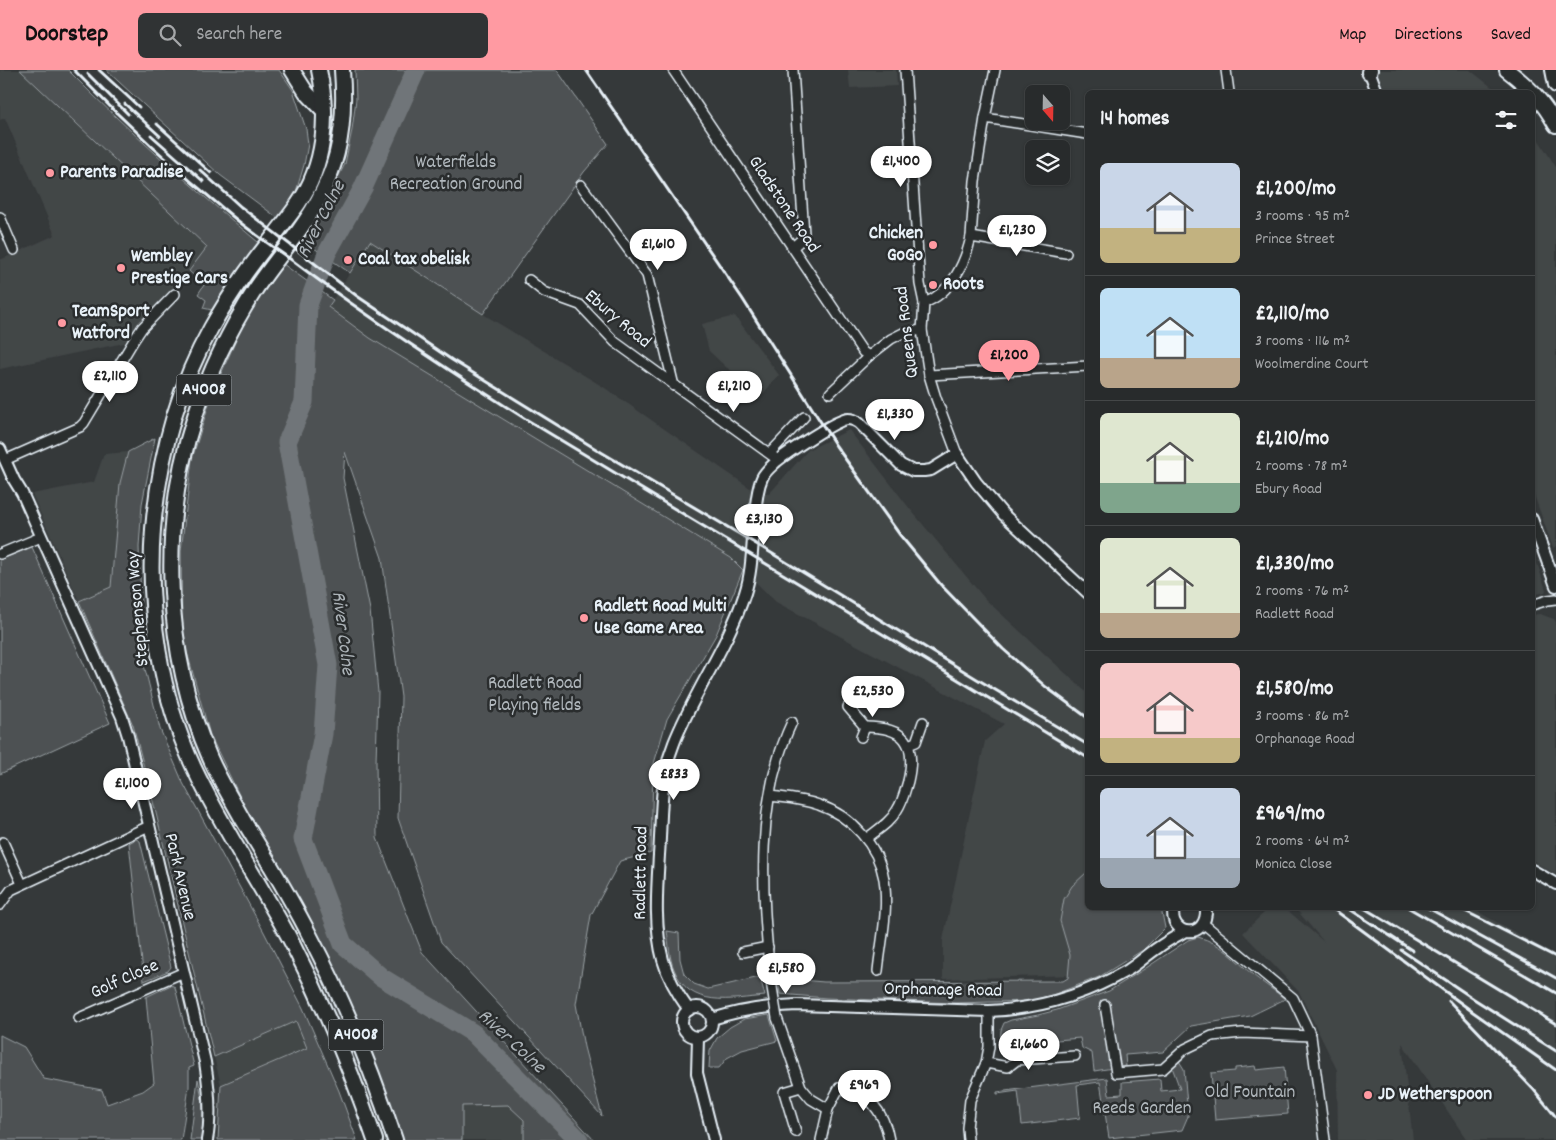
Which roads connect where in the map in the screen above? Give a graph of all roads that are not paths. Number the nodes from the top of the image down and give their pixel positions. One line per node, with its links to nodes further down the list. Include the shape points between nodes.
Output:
1 (292, 70): 17 (main road)
2 (319, 70): 17 (main road, Stephenson Way / A4008)
3 (342, 70): 86 (main road, Stephenson Way / A4008, via 342,124 327,183 301,228 262,280 231,332 194,418 179,477 171,552 172,584 183,671 211,760 329,974)
4 (672, 70): 24 (street, Gladstone Road)
5 (793, 70): 24 (street, via 804,234)
6 (906, 70): 29 (street, Queens Road, via 920,284)
7 (995, 70): 18 (street)
8 (1226, 70): 13 (street)
9 (1508, 70): 15 (main road)
10 (1553, 70): 12 (main road)
11 (1369, 71): 14 (street)
12 (1556, 85)
13 (1229, 90)
14 (1375, 90)
15 (1531, 90)
16 (1535, 95): 19 (main road)
17 (324, 111): 85 (main road, Stephenson Way / A4008, via 322,147 310,183 300,202 219,314 186,385 171,428 157,496 152,587 159,651 181,737 213,806 275,912 311,982 350,1070)
18 (985, 118): 20 (street); 23 (street)
19 (1556, 125)
20 (1085, 134)
21 (581, 185): 34 (street, via 646,275)
22 (0, 218): 25 (street)
23 (971, 237): 26 (street); 29 (street, via 952,281 937,297)
24 (793, 247): 31 (street, Gladstone Road)
25 (14, 250)
26 (1066, 253)
27 (529, 280): 34 (street, Ebury Road, via 544,292 580,304 615,342)
28 (175, 294): 40 (street, via 142,328 80,427)
29 (924, 303): 30 (street, Queens Road)
30 (922, 330): 31 (street, via 898,335); 33 (street, Queens Road)
31 (869, 356): 35 (street)
32 (1085, 366): 33 (street)
33 (930, 375): 38 (street, Queens Road)
34 (674, 386): 39 (street, Ebury Road)
35 (830, 393)
36 (804, 416): 39 (street)
37 (0, 449): 40 (street, Park Avenue)
38 (958, 454): 39 (street, Radlett Road, via 931,470 913,471 901,465 859,423 848,419); 45 (street, Queens Road, via 1002,514)
39 (774, 457): 73 (street, Radlett Road, via 757,495 749,580 742,605 679,730 666,763 662,787 657,883 659,935 668,975)
40 (5, 460): 42 (street, Park Avenue)
41 (1535, 527): 44 (street)
42 (41, 537): 43 (street); 55 (street, Park Avenue, via 122,717)
43 (0, 554)
44 (1556, 586)
45 (1085, 590)
46 (1556, 599): 47 (street)
47 (1535, 604)
48 (848, 707): 51 (street)
49 (792, 722): 54 (street)
50 (923, 722): 53 (street, via 916,742)
51 (865, 727): 52 (street); 53 (street, via 893,730)
52 (861, 737)
53 (908, 745): 56 (street, via 911,768 904,797 891,819)
54 (770, 796): 56 (street, via 807,801 828,809 850,822); 68 (street, via 764,873)
55 (149, 826): 59 (street); 71 (street, Park Avenue)
56 (866, 839): 70 (street, via 881,869 884,885)
57 (3, 842): 59 (street)
58 (1535, 872): 60 (street)
59 (22, 884): 61 (street, via 10,890)
60 (1556, 884)
61 (0, 905)
62 (1174, 910): 64 (street)
63 (1206, 910): 65 (street)
64 (1174, 922): 66 (street); 67 (street, Orphanage Road)
65 (1204, 924): 66 (street, Orphanage Road, via 1199,929); 77 (street, via 1293,998)
66 (1185, 931): 67 (street, Orphanage Road)
67 (1160, 946): 74 (street, Orphanage Road, via 1129,969 1081,993 1044,1005)
68 (768, 947): 69 (street); 81 (street, bridge, via 777,1018)
69 (743, 952)
70 (878, 971)
71 (184, 972): 75 (street, Golf Close); 84 (street, Park Avenue, via 208,1081 210,1113)
72 (1105, 1004): 77 (street, via 1116,1073 1163,1069 1185,1049 1212,1036 1242,1033)
73 (689, 1010): 76 (street, via 703,1008); 78 (street, via 683,1018 683,1027 689,1035)
74 (989, 1011): 76 (street, Orphanage Road, via 797,1005 752,1009); 80 (street)
75 (79, 1018)
76 (712, 1019): 78 (street, via 710,1031)
77 (1310, 1036): 91 (street)
78 (698, 1038): 87 (street, via 697,1073)
79 (1075, 1056): 80 (street, via 1017,1060 1008,1066)
80 (986, 1063): 90 (street, via 970,1100)
81 (801, 1087): 82 (street, via 811,1100); 83 (street, via 784,1092)
82 (828, 1109): 88 (street); 89 (street, via 839,1088 857,1094 872,1102 887,1127)
83 (796, 1132)
84 (207, 1140)
85 (375, 1140)
86 (395, 1140)
87 (714, 1140)
88 (820, 1140)
89 (889, 1140)
90 (968, 1140)
91 (1325, 1140)

